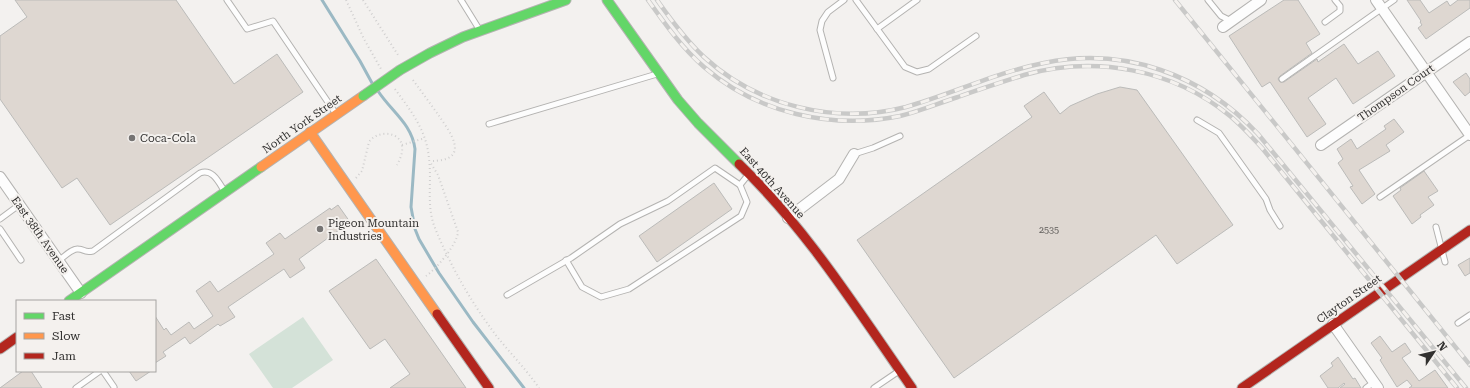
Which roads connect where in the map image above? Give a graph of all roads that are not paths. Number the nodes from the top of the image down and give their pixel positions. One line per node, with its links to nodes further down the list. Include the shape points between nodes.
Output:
1 (227, 0): 23 (lane, via 248,29 273,21)
2 (461, 0): 16 (lane)
3 (566, 0): 16 (street, North York Street)
4 (607, 0): 20 (street, East 40th Avenue)
5 (844, 0): 21 (lane, via 828,12 820,30)
6 (856, 0): 15 (lane)
7 (917, 0): 15 (lane)
8 (1208, 0): 14 (lane)
9 (1262, 0): 14 (street)
10 (1335, 0): 13 (lane, via 1340,6 1340,11)
11 (1394, 0): 12 (lane)
12 (1379, 4): 19 (street); 22 (lane)
13 (1325, 22)
14 (1227, 24)
15 (877, 29): 17 (lane, via 905,67 917,72 929,69)
16 (479, 30): 23 (street, North York Street, bridge, via 400,70)
17 (976, 36)
18 (1470, 42): 19 (street, Thompson Court)
19 (1426, 72): 27 (street); 29 (street, Thompson Court)
20 (659, 74): 25 (lane); 31 (street, East 40th Avenue, via 694,118)
21 (833, 78)
22 (1282, 79)
23 (336, 114): 26 (street, North York Street)
24 (1197, 120): 39 (lane, via 1219,133 1266,199)
25 (489, 124)
26 (310, 132): 34 (street, North York Street); 62 (street)
27 (1470, 135): 35 (lane)
28 (900, 136): 30 (lane)
29 (1322, 145)
30 (854, 154): 37 (street, via 839,179)
31 (749, 173): 33 (lane); 37 (street, East 40th Avenue)
32 (0, 177): 36 (street, East 38th Avenue)
33 (740, 185): 45 (lane, via 715,168 668,201 620,224); 45 (lane, via 747,202 741,216 629,288 601,297 582,287)
34 (225, 192): 46 (lane, via 212,174 204,171 93,251 75,249); 48 (street, North York Street)
35 (1380, 197)
36 (19, 205): 38 (lane); 46 (street, East 38th Avenue)
37 (788, 218): 56 (street, East 40th Avenue, via 842,287)
38 (0, 219)
39 (1280, 226)
40 (1436, 227): 43 (lane)
41 (0, 230): 44 (lane)
42 (1470, 230): 43 (street, Clayton Street)
43 (1442, 250): 47 (lane); 53 (street, Clayton Street)
44 (21, 260)
45 (566, 260): 49 (lane)
46 (58, 261): 48 (street, East 38th Avenue)
47 (1445, 262)
48 (81, 293): 50 (street, North York Street)
49 (507, 295)
50 (70, 300)
51 (1470, 315): 52 (lane)
52 (1458, 323)
53 (1333, 324): 60 (street); 65 (street, Clayton Street)
54 (16, 338): 55 (street)
55 (0, 349)
56 (899, 370): 63 (lane); 64 (street, East 40th Avenue)
57 (100, 372): 61 (lane)
58 (103, 372): 59 (lane)
59 (114, 386)
60 (1372, 386)
61 (76, 388)
62 (488, 388)
63 (874, 388)
64 (912, 388)
65 (1242, 388)

